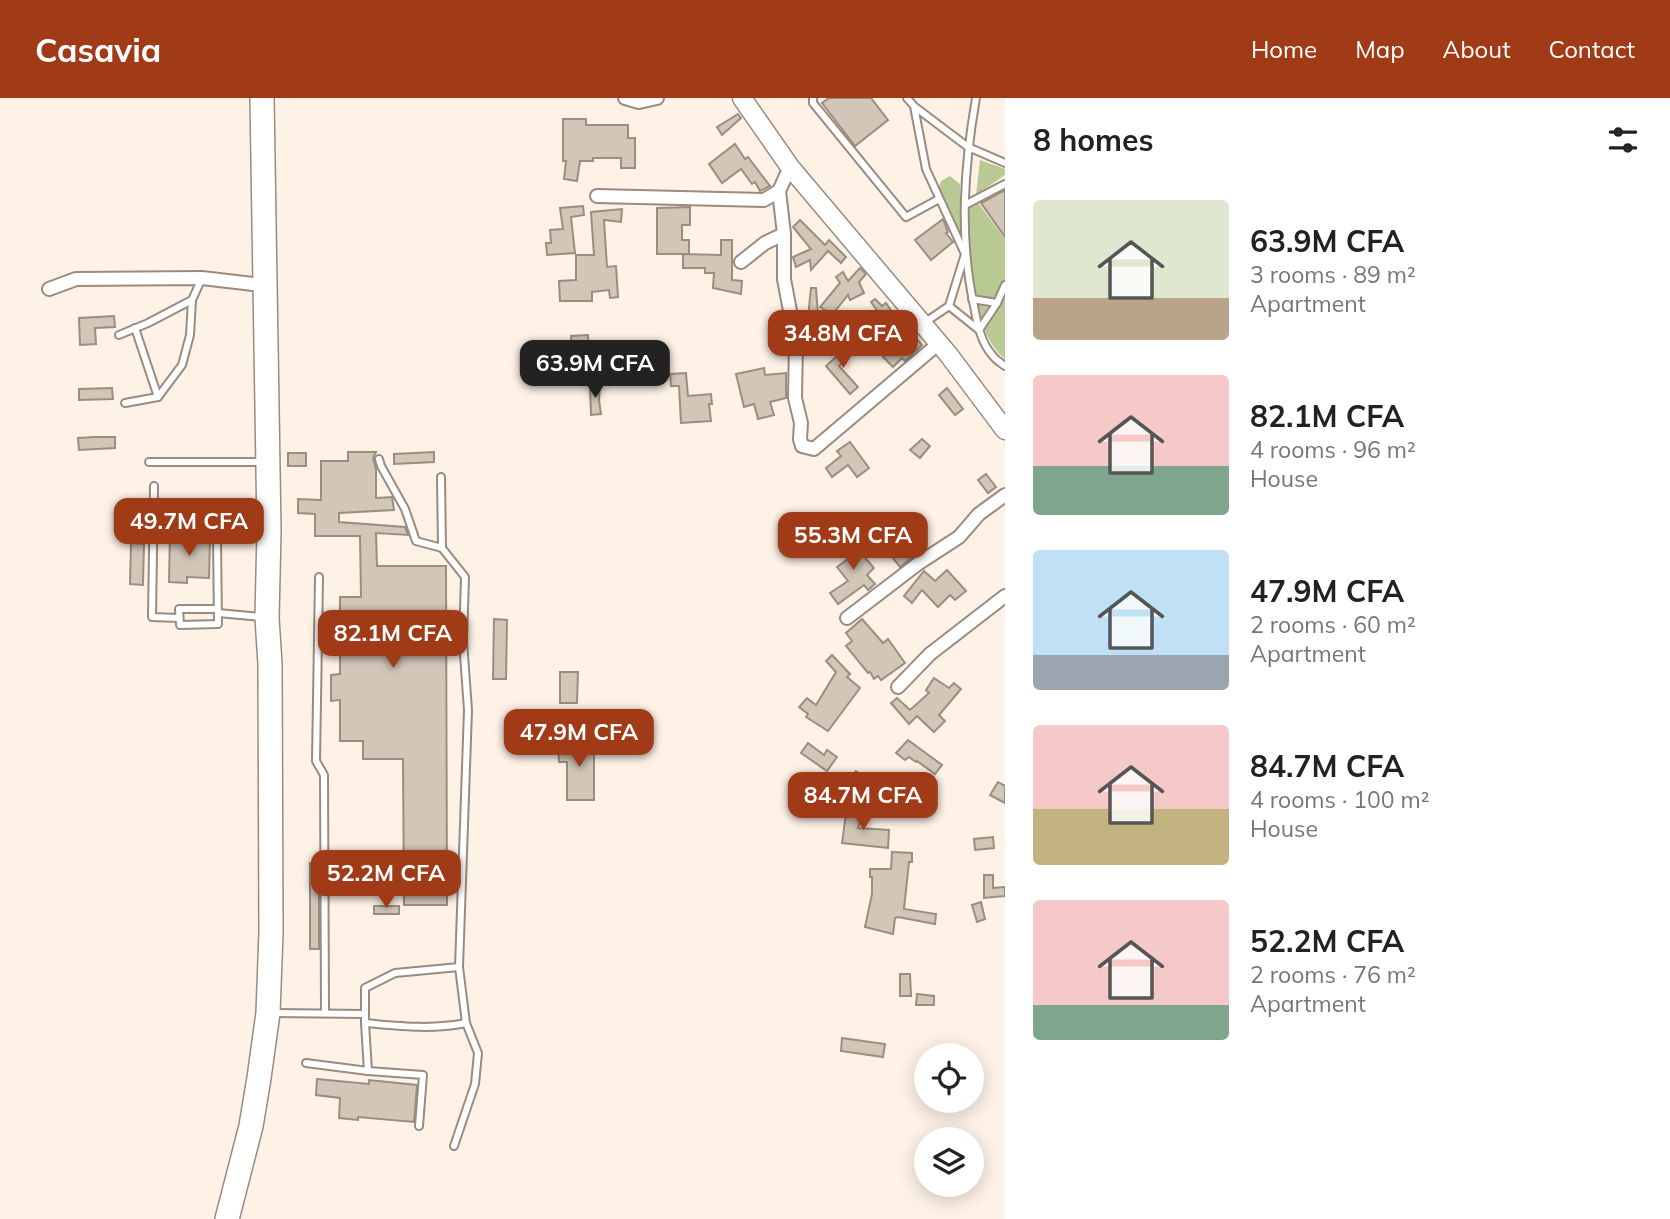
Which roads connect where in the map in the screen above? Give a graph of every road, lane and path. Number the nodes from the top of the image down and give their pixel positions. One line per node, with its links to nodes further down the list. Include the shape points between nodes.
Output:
1 (262, 98): 21 (highway)
2 (625, 98): 3 (street, via 639,102)
3 (657, 98)
4 (742, 98): 11 (main road)
5 (813, 98): 15 (lane, via 906,217)
6 (907, 98): 8 (lane)
7 (976, 98): 9 (lane)
8 (914, 106): 9 (lane); 15 (lane, via 926,169)
9 (968, 147): 10 (lane); 16 (lane)
10 (1005, 163)
11 (790, 167): 13 (street); 28 (main road)
12 (1005, 184): 16 (lane)
13 (779, 191): 14 (street, via 764,200); 17 (street)
14 (597, 196)
15 (939, 199): 18 (lane)
16 (964, 205): 18 (lane)
17 (784, 234): 19 (street); 32 (street, via 784,279 796,343 794,398 802,446 814,449)
18 (965, 254): 24 (lane); 27 (lane)
19 (741, 262)
20 (202, 278): 21 (street); 23 (street, via 76,278); 25 (lane)
21 (264, 283): 39 (highway)
22 (1005, 285): 26 (lane)
23 (49, 289)
24 (972, 299): 26 (lane); 30 (lane)
25 (192, 300): 29 (lane); 34 (lane, via 182,365)
26 (997, 303): 30 (lane)
27 (949, 306): 28 (lane); 30 (lane)
28 (922, 324): 32 (main road)
29 (135, 328): 31 (lane); 34 (lane)
30 (979, 330): 33 (lane, via 991,355)
31 (119, 335)
32 (938, 344): 36 (main road)
33 (1005, 366)
34 (158, 397): 35 (lane)
35 (125, 403)
36 (1005, 430)
37 (379, 458): 44 (lane, via 416,541)
38 (149, 462): 39 (lane)
39 (267, 462): 49 (highway)
40 (440, 477): 44 (lane)
41 (154, 486): 48 (lane, via 152,617)
42 (1005, 495): 50 (street, via 959,537)
43 (217, 539): 47 (lane)
44 (442, 548): 52 (lane, via 465,577 468,710)
45 (319, 577): 53 (lane, via 316,761 324,775)
46 (1005, 596): 51 (street, via 930,654)
47 (218, 611): 48 (lane, via 179,609); 48 (lane, via 218,624 180,625); 49 (lane)
48 (179, 618)
49 (267, 618): 54 (highway)
50 (847, 618)
51 (898, 687)
52 (458, 967): 55 (lane, via 395,973 365,988); 57 (lane)
53 (325, 1012): 54 (lane); 55 (lane)
54 (268, 1013): 62 (highway, via 251,1126)
55 (365, 1014): 56 (lane)
56 (365, 1023): 57 (lane, via 416,1028); 59 (lane)
57 (466, 1023): 61 (lane, via 478,1053 475,1084)
58 (306, 1062): 59 (lane)
59 (368, 1071): 60 (lane, via 424,1075)
60 (419, 1126)
61 (454, 1146)
62 (228, 1219)

